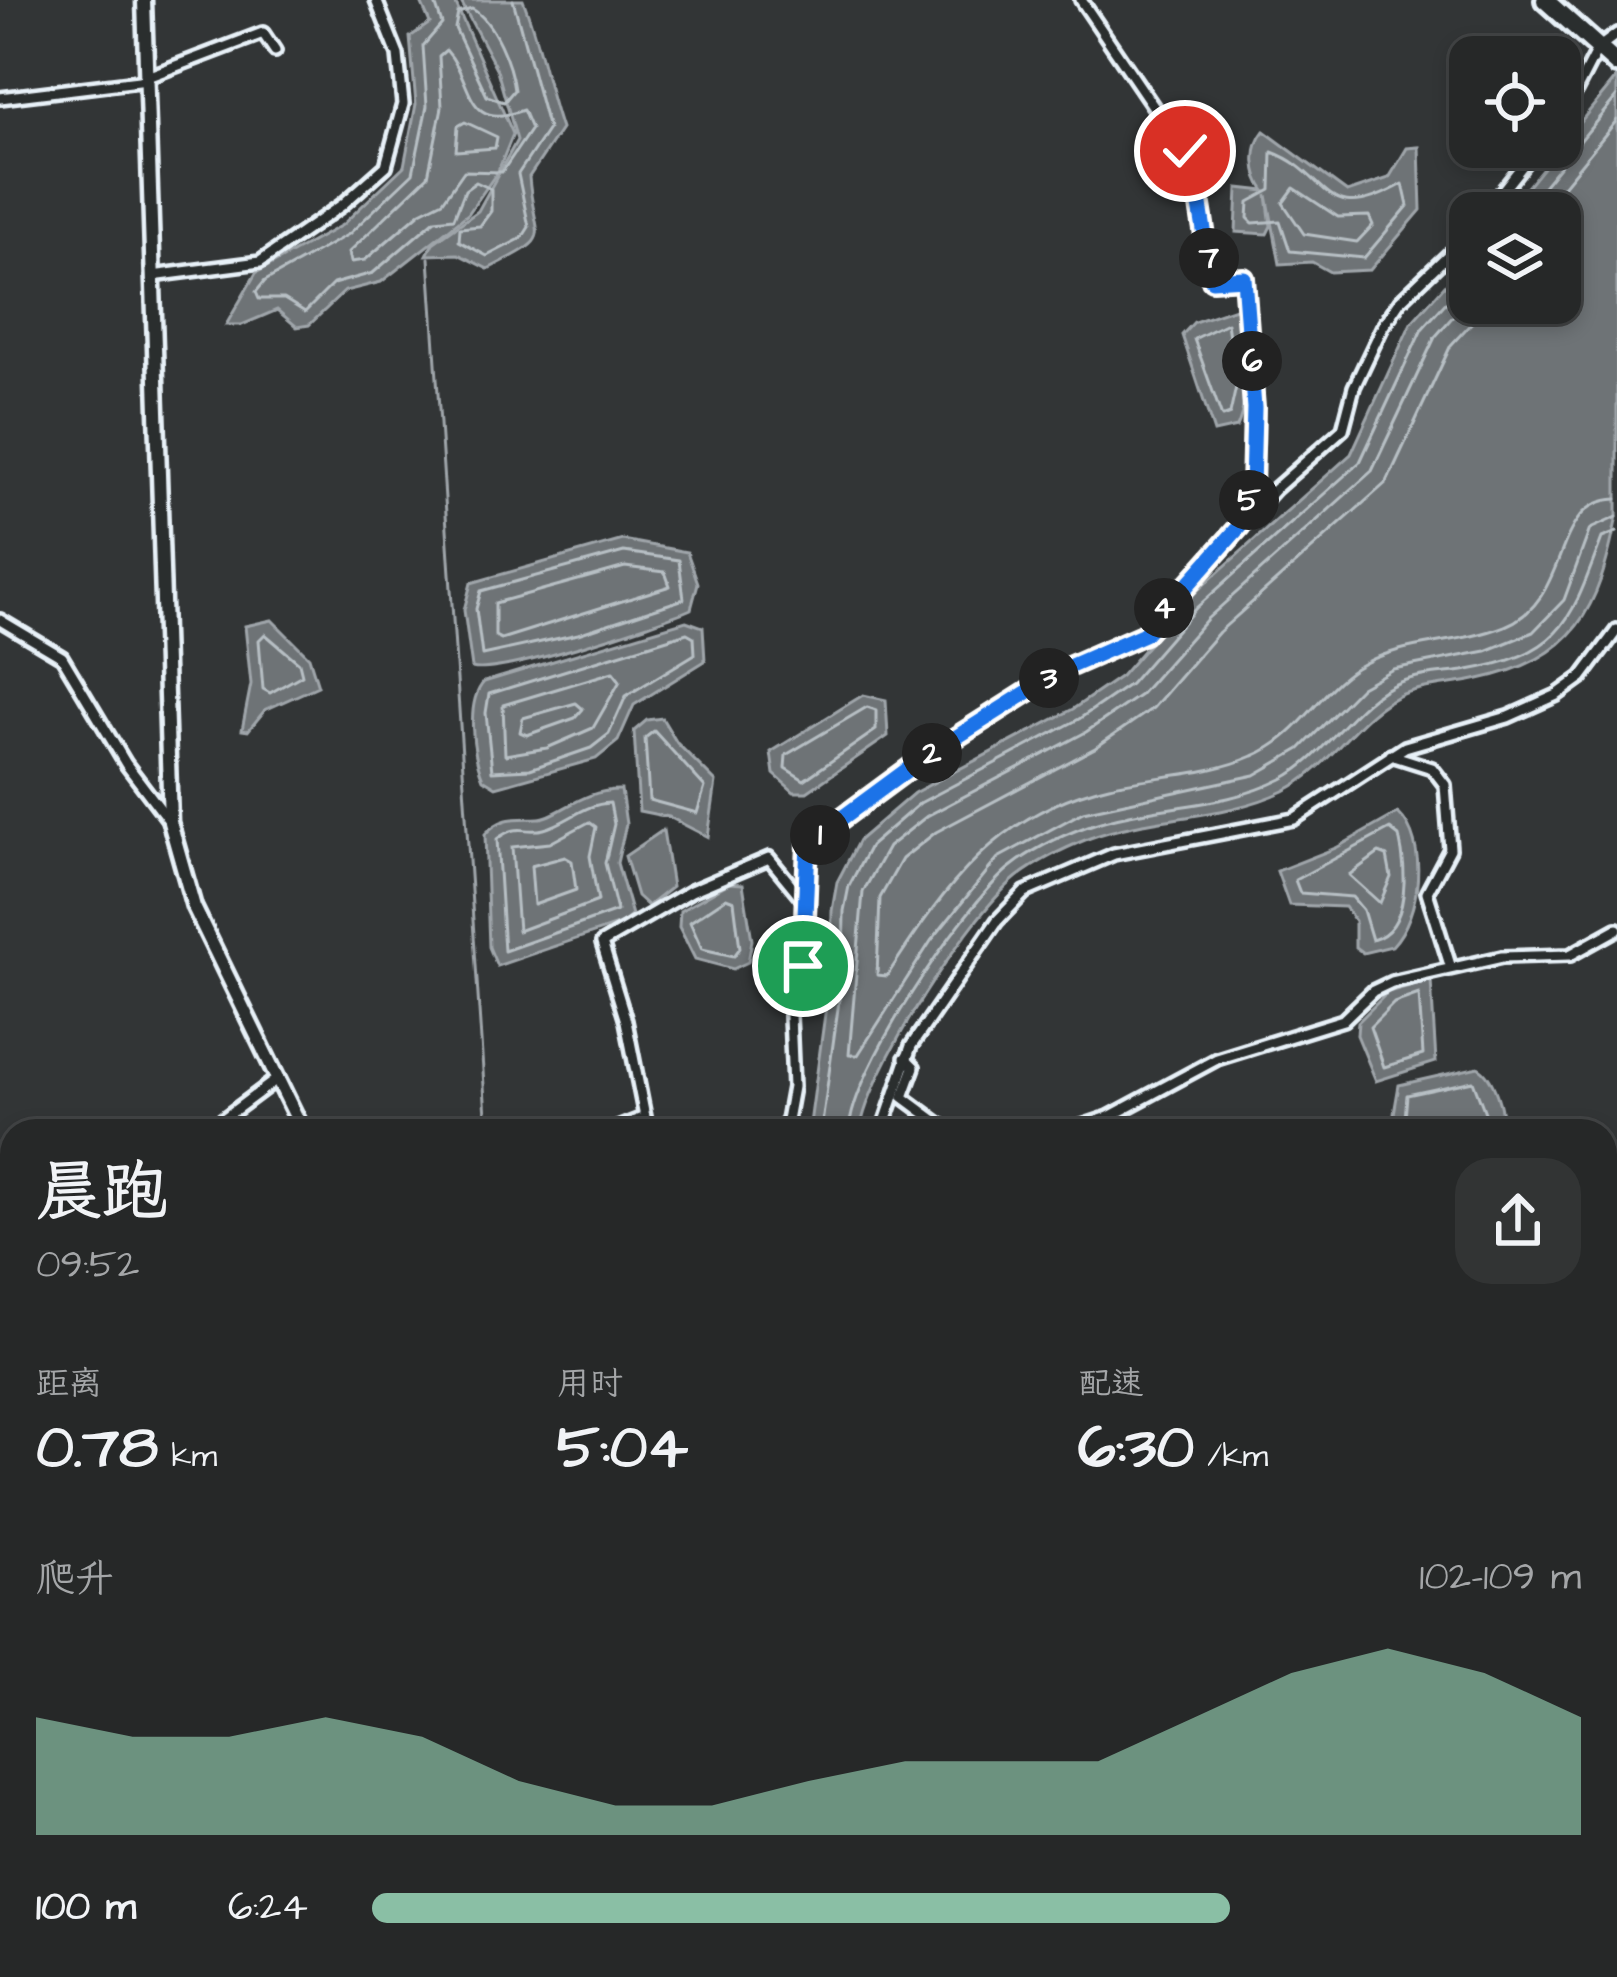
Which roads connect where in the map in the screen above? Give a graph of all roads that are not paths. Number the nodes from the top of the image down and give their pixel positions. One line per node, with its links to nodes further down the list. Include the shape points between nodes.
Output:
1 (144, 0): 8 (street)
2 (376, 0): 14 (street, via 398,55 403,104 386,166 260,262)
3 (1082, 0): 15 (street, via 1189,159 1212,280 1244,278 1254,408 1252,489)
4 (1545, 0): 7 (highway)
5 (1617, 34): 7 (street)
6 (275, 51): 8 (street, via 263,33)
7 (1608, 56): 9 (street)
8 (147, 79): 10 (street); 14 (street)
9 (1581, 93)
10 (0, 98)
11 (1520, 168): 12 (street)
12 (1502, 192)
13 (1449, 254): 15 (street, via 1382,328 1343,430)
14 (152, 275): 19 (street)
15 (1240, 526): 20 (street, via 1144,634 1064,669 811,840 804,851)
16 (0, 620): 19 (street, via 62,657)
17 (1617, 630): 18 (street, via 1582,677 1557,695)
18 (1391, 755): 22 (street, via 1432,768 1444,785 1450,849 1427,892); 23 (street, via 1294,819 1114,854 1037,884 997,921)
19 (170, 822): 24 (street, via 194,907)
20 (806, 903): 27 (street, via 769,858 691,891 602,944 626,1021); 28 (street, via 806,950 790,1016)
21 (1617, 928): 22 (street, via 1570,955)
22 (1450, 965): 31 (street, via 1382,986 1343,1020 1217,1059)
23 (905, 1058): 29 (street); 30 (street, via 914,1066 903,1097)
24 (278, 1079): 25 (street); 26 (street)
25 (223, 1119)
26 (297, 1119)
27 (640, 1119)
28 (788, 1119)
29 (886, 1119)
30 (933, 1119)
31 (1103, 1119)

